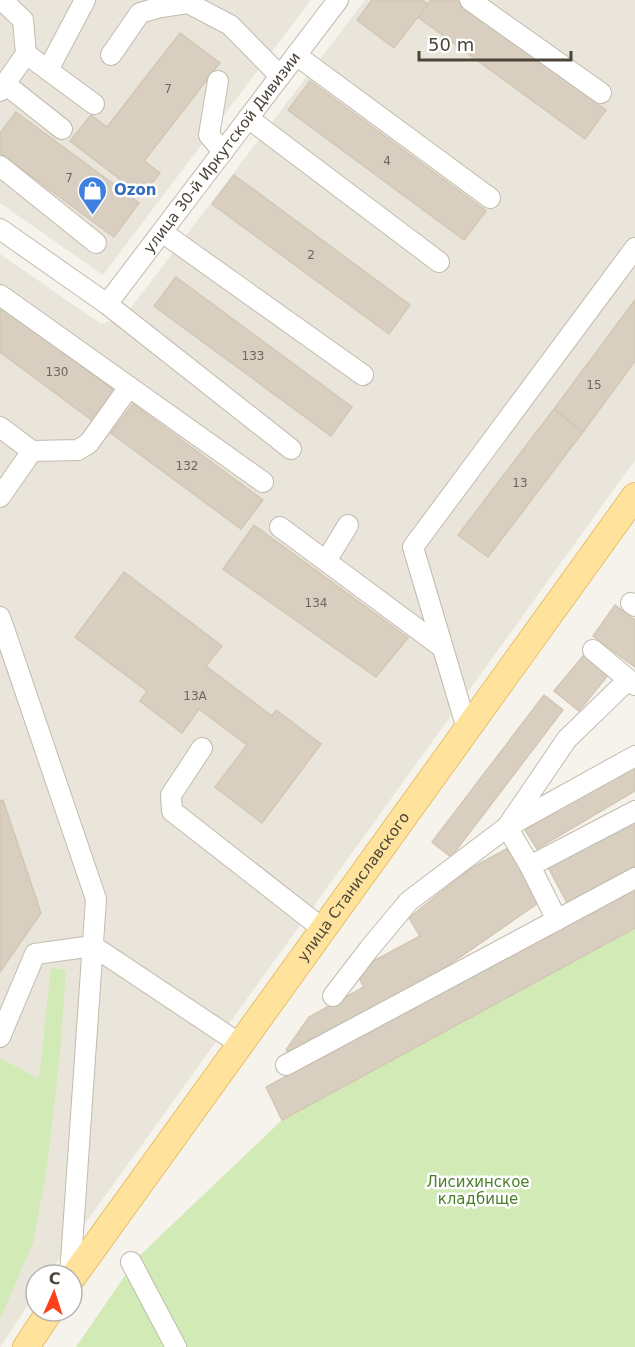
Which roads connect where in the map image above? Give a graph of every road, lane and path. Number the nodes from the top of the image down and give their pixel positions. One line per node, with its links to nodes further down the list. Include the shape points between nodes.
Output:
1 (2, 0): 5 (street, via 23,20)
2 (85, 0): 8 (street)
3 (338, 0): 7 (street, улица 30-й Иркутской Дивизии)
4 (470, 0): 12 (street)
5 (26, 54): 8 (street); 11 (street)
6 (111, 55): 9 (street, via 140,13 188,3 231,25)
7 (296, 55): 9 (street, улица 30-й Иркутской Дивизии); 18 (street)
8 (48, 70): 13 (street)
9 (280, 76): 14 (street, улица 30-й Иркутской Дивизии)
10 (218, 81): 16 (street, via 209,135)
11 (2, 87): 15 (street)
12 (601, 93)
13 (94, 104)
14 (248, 118): 16 (street, улица 30-й Иркутской Дивизии); 23 (street)
15 (62, 129)
16 (223, 152): 20 (street, улица 30-й Иркутской Дивизии)
17 (0, 166): 21 (street)
18 (490, 198)
19 (0, 229): 25 (street)
20 (162, 232): 25 (street, улица 30-й Иркутской Дивизии); 26 (street)
21 (96, 243)
22 (635, 248): 38 (street, via 413,547)
23 (439, 262)
24 (0, 295): 27 (street)
25 (107, 304): 29 (street)
26 (363, 375)
27 (129, 387): 30 (street, via 89,443 78,450); 31 (street)
28 (0, 427): 30 (street)
29 (291, 450)
30 (32, 451): 32 (street)
31 (263, 482)
32 (1, 492)
33 (635, 496): 41 (main road, улица Станиславского)
34 (348, 525): 36 (street)
35 (280, 526): 36 (street)
36 (326, 561): 38 (street)
37 (0, 617): 50 (street, via 96,899)
38 (443, 648): 41 (street)
39 (593, 650): 40 (street)
40 (632, 682): 45 (street, via 567,739)
41 (467, 729): 49 (main road, улица Станиславского)
42 (202, 748): 49 (street, via 171,795 172,811)
43 (635, 756): 45 (street)
44 (635, 811): 46 (street)
45 (507, 827): 46 (street); 51 (street, via 409,902)
46 (530, 866): 48 (street)
47 (635, 878): 48 (street)
48 (557, 920): 54 (street)
49 (323, 929): 53 (main road, улица Станиславского)
50 (93, 946): 52 (street, via 34,954); 53 (street); 56 (street)
51 (333, 996)
52 (0, 1037)
53 (240, 1044): 57 (main road, улица Станиславского)
54 (286, 1065)
55 (130, 1262): 60 (street)
56 (72, 1263)
57 (80, 1263)
58 (42, 1323): 59 (main road)
59 (27, 1347)
60 (176, 1347)

